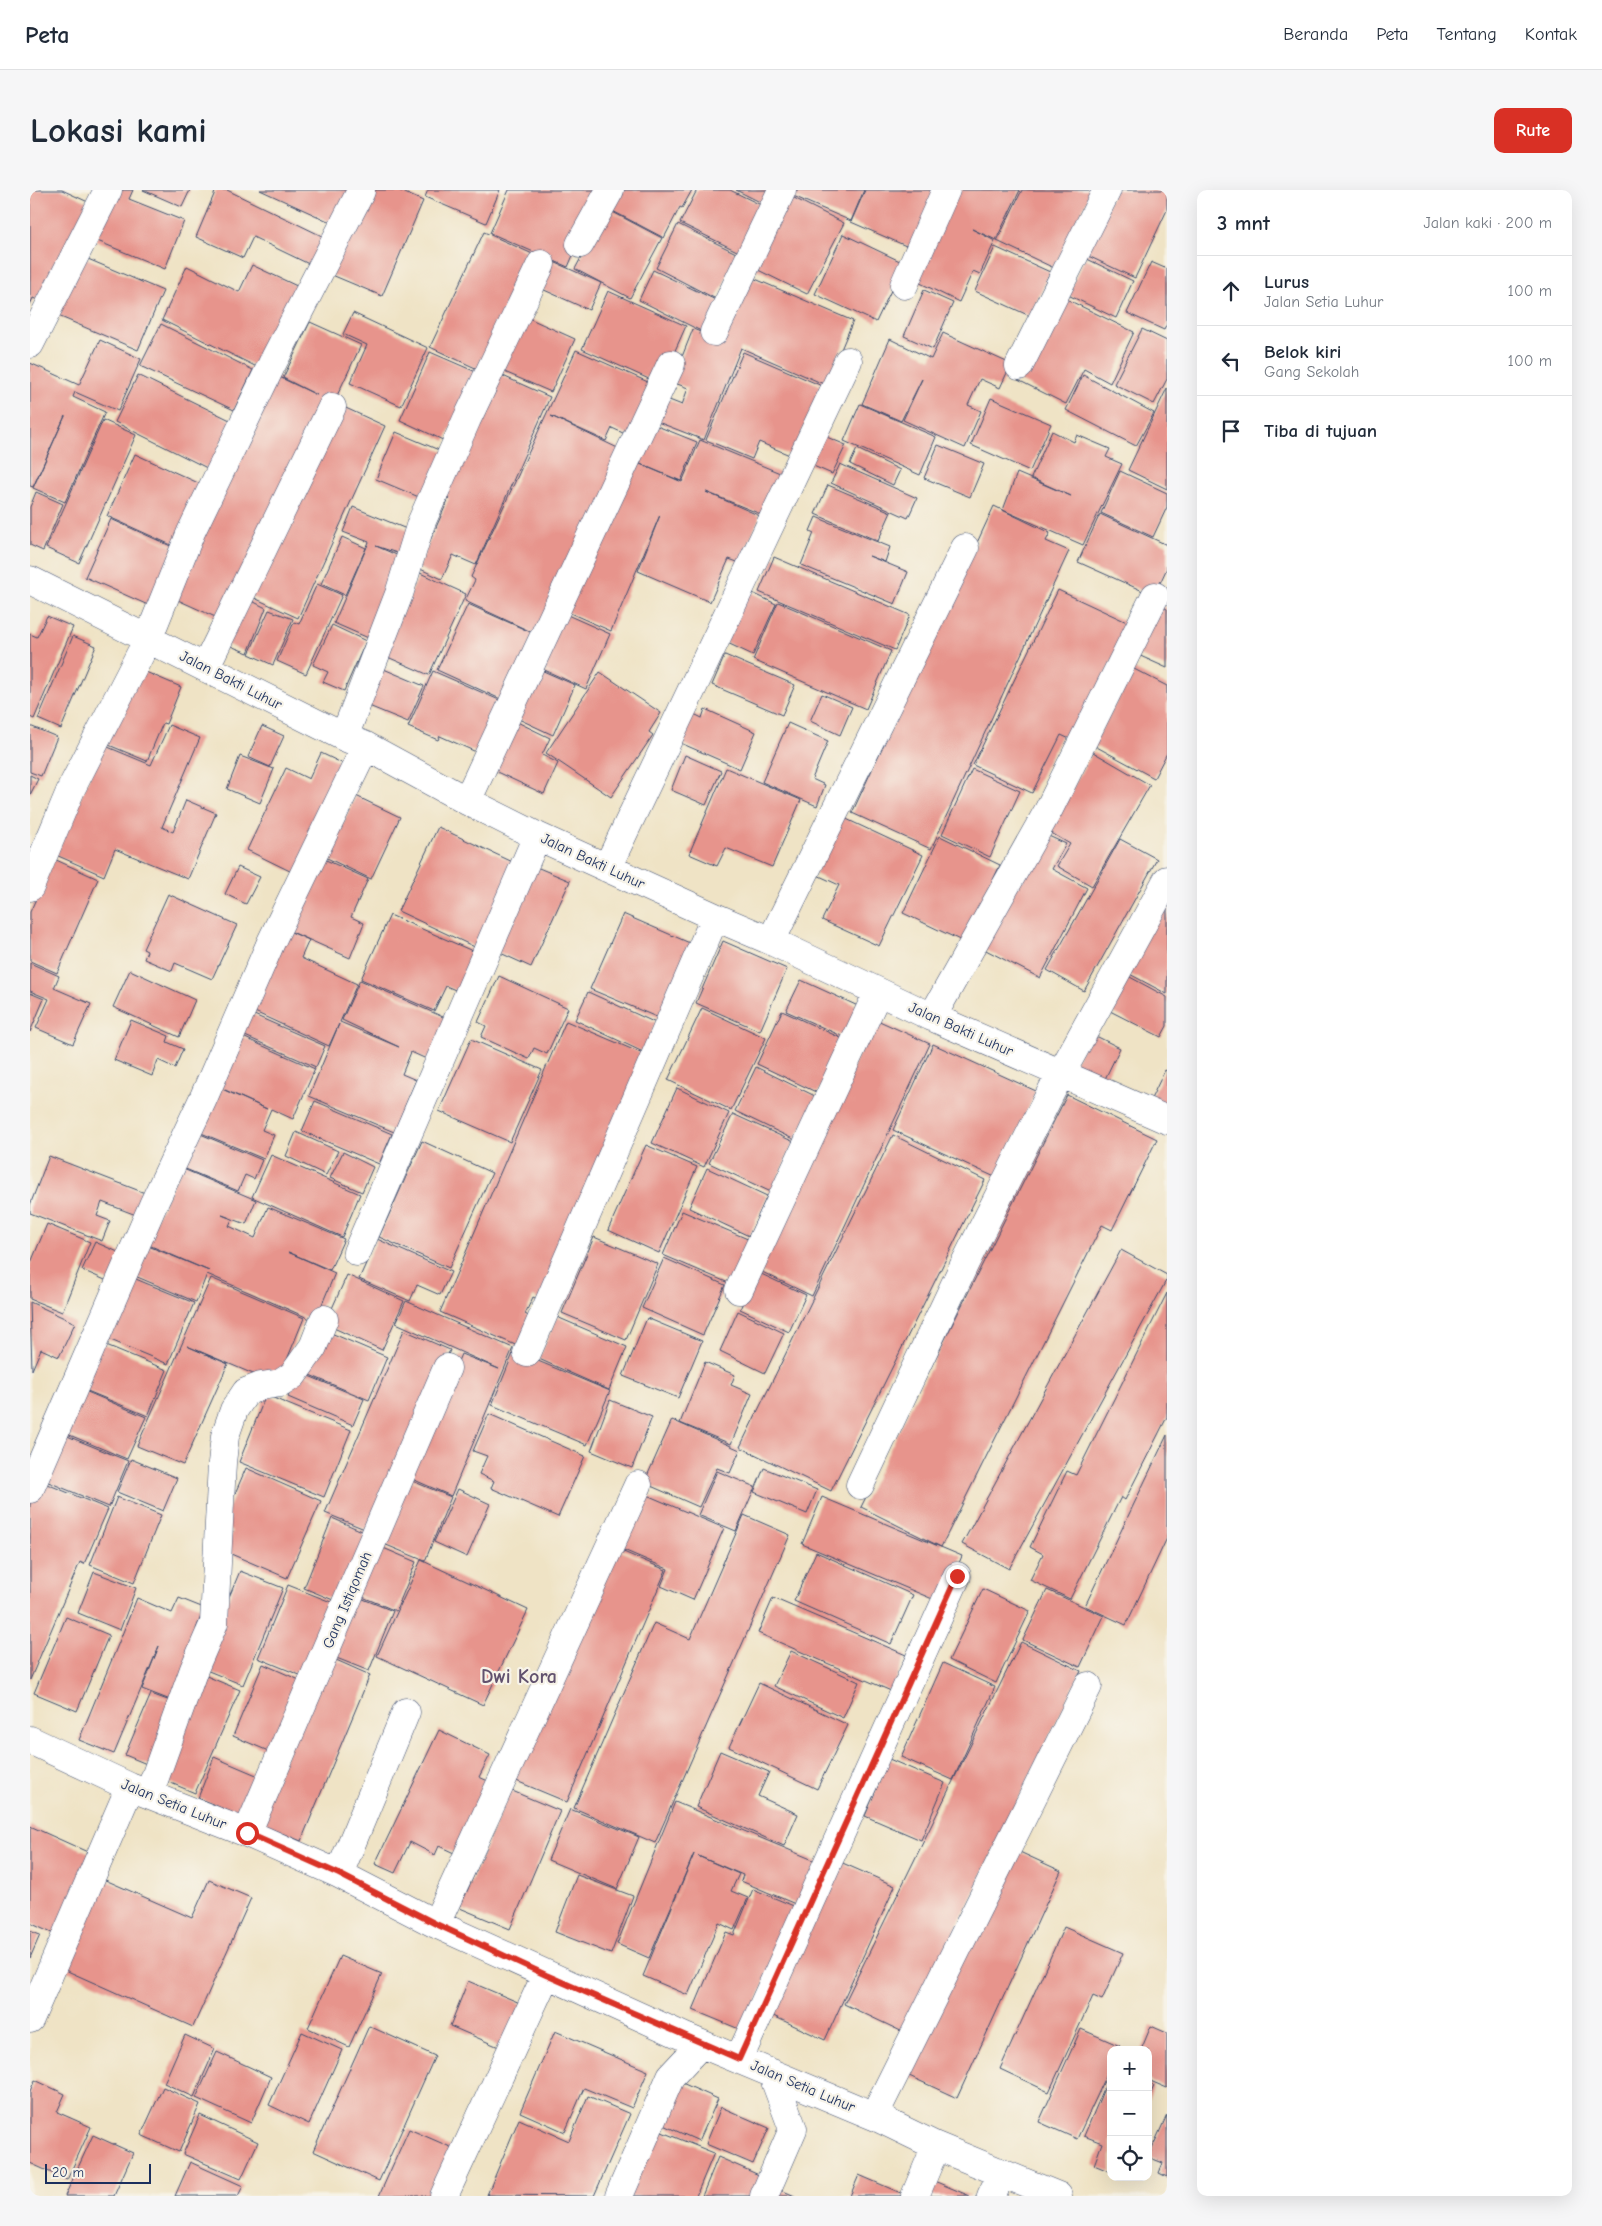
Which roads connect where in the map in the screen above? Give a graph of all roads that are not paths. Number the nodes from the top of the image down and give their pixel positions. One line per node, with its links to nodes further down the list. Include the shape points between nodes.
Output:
1 (108, 190): 11 (street)
2 (361, 190): 19 (street, via 191,532)
3 (610, 190): 7 (street)
4 (782, 190): 10 (street)
5 (946, 190): 9 (street)
6 (1107, 190): 14 (street)
7 (580, 244)
8 (541, 264): 21 (street, via 421,523)
9 (904, 285)
10 (714, 332)
11 (30, 344)
12 (848, 361): 24 (street)
13 (671, 364): 22 (street)
14 (1018, 366)
15 (332, 407): 20 (street)
16 (966, 548): 28 (street)
17 (30, 580): 19 (street, Jalan Bakti Luhur)
18 (1155, 596): 30 (street, via 1049,808)
19 (148, 639): 20 (street, Jalan Bakti Luhur); 26 (street, via 72,787)
20 (206, 666): 21 (street, Jalan Bakti Luhur)
21 (355, 742): 22 (street, Jalan Bakti Luhur); 40 (street, via 203,1099 153,1205)
22 (467, 801): 23 (street, Jalan Bakti Luhur)
23 (537, 836): 24 (street, Jalan Bakti Luhur); 33 (street)
24 (607, 868): 27 (street, Jalan Bakti Luhur)
25 (1167, 880): 31 (street)
26 (30, 887)
27 (715, 918): 28 (street, Jalan Bakti Luhur); 36 (street)
28 (771, 941): 29 (street, Jalan Bakti Luhur)
29 (878, 992): 30 (street, Jalan Bakti Luhur); 34 (street)
30 (932, 1017): 31 (street, Jalan Bakti Luhur)
31 (1061, 1073): 32 (street, Jalan Bakti Luhur); 39 (street)
32 (1167, 1120)
33 (357, 1252)
34 (739, 1290)
35 (324, 1319): 45 (street, via 313,1347 293,1375 280,1384 246,1392 234,1410 225,1436 222,1463 214,1624)
36 (527, 1353)
37 (447, 1368): 46 (street, Gang Istiqomah)
38 (638, 1485): 48 (street)
39 (860, 1486)
40 (30, 1489)
41 (957, 1576): 52 (street)
42 (1088, 1686): 54 (street)
43 (406, 1712): 47 (street)
44 (30, 1740): 45 (street, Jalan Setia Luhur)
45 (140, 1791): 46 (street, Jalan Setia Luhur); 50 (street)
46 (247, 1833): 47 (street, Jalan Setia Luhur)
47 (339, 1874): 48 (street, Jalan Setia Luhur)
48 (436, 1924): 49 (street, Jalan Setia Luhur)
49 (546, 1975): 51 (street, Jalan Setia Luhur); 57 (street)
50 (30, 2018)
51 (701, 2044): 52 (street, Jalan Setia Luhur); 58 (street, via 671,2076)
52 (739, 2059): 53 (street, Jalan Setia Luhur)
53 (772, 2074): 54 (street, Jalan Setia Luhur); 59 (street, via 793,2129)
54 (874, 2116): 55 (street, Jalan Setia Luhur)
55 (936, 2146): 56 (street, Jalan Setia Luhur); 60 (street)
56 (996, 2184): 61 (street, Jalan Setia Luhur)
57 (444, 2196)
58 (619, 2196)
59 (764, 2196)
60 (915, 2196)
61 (1058, 2196)

